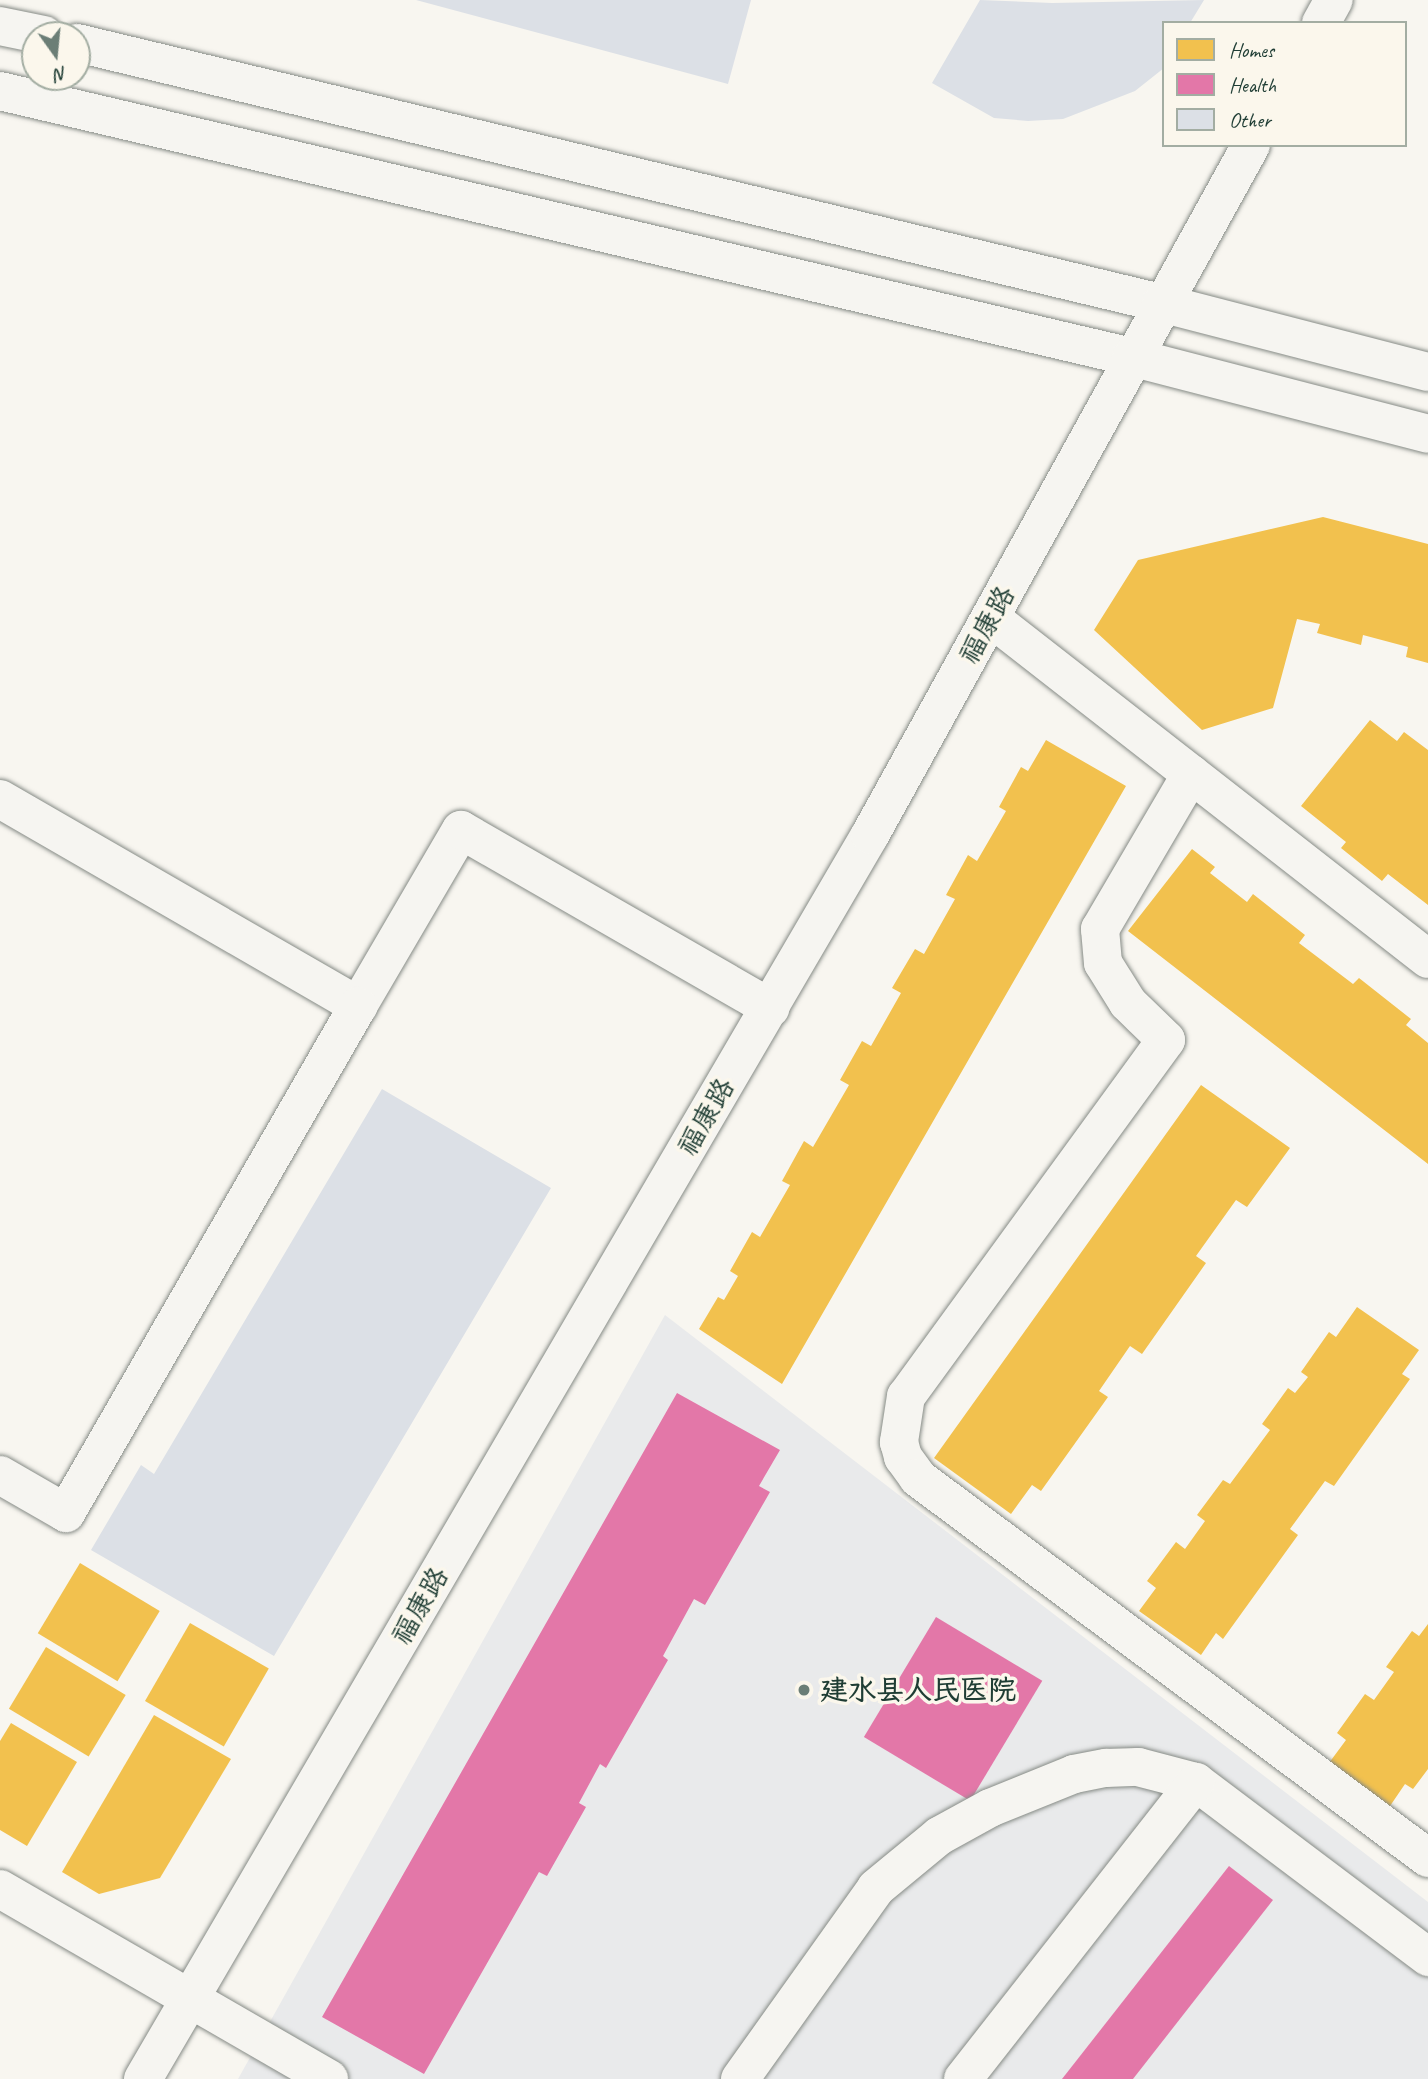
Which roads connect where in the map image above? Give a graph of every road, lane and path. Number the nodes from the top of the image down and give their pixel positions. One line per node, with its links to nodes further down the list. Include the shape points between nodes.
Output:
1 (1334, 0): 2 (street)
2 (1322, 21)
3 (0, 26): 4 (street)
4 (21, 30)
5 (91, 46): 8 (street)
6 (0, 91): 9 (street)
7 (1250, 147): 8 (street, 福康路)
8 (1161, 303): 9 (street, 福康路); 10 (street)
9 (1131, 357): 11 (street); 12 (street, 福康路)
10 (1428, 372)
11 (1428, 434)
12 (991, 618): 13 (street); 17 (street, 福康路)
13 (1191, 774): 15 (street); 20 (street, via 1100,929 1103,963 1128,1003 1166,1040 906,1396 899,1442 918,1478)
14 (0, 799): 16 (street)
15 (1428, 959)
16 (358, 1006): 17 (street, via 461,830); 18 (street, via 66,1513)
17 (770, 1008): 23 (street, 福康路)
18 (0, 1475)
19 (1196, 1782): 22 (street); 26 (street, via 1138,1767 1074,1774 990,1808 939,1836 876,1888); 27 (street)
20 (1428, 1858)
21 (0, 1889): 23 (street)
22 (1428, 1957)
23 (191, 1997): 24 (street, 福康路); 25 (street)
24 (143, 2079)
25 (329, 2079)
26 (740, 2079)
27 (962, 2079)

